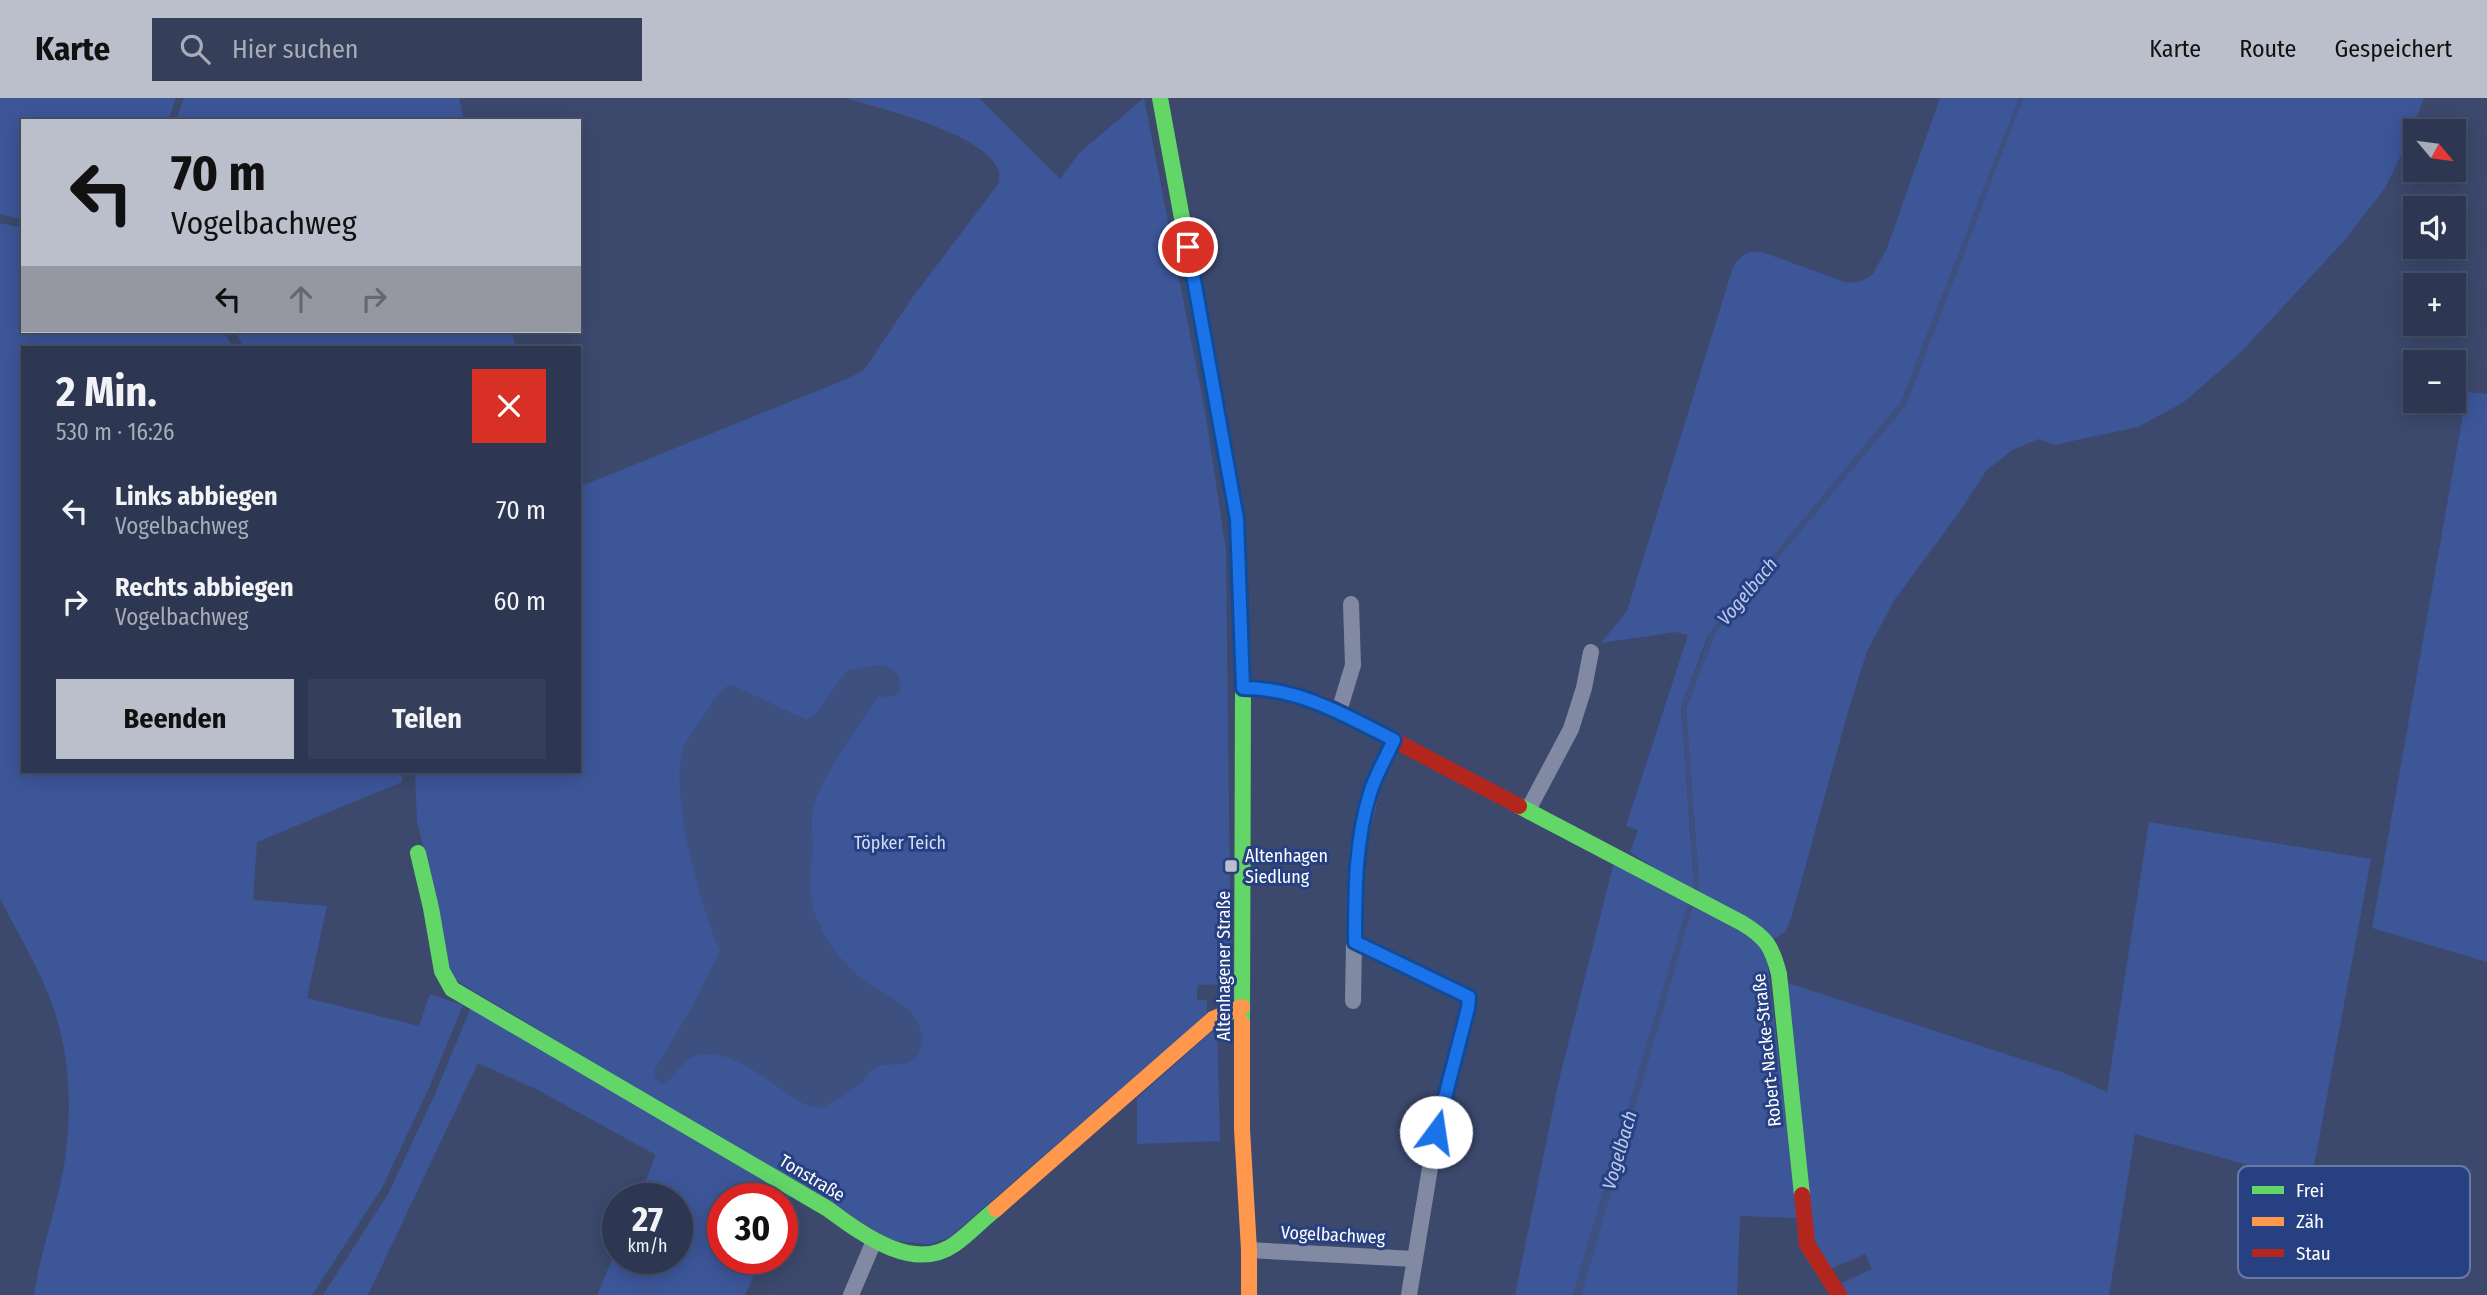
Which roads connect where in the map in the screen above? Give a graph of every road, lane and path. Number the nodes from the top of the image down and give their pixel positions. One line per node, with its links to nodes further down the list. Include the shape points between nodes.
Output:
1 (1160, 98): 4 (street, Altenhagener Straße, via 1237,519)
2 (1351, 604): 5 (street, via 1353,665)
3 (1591, 652): 7 (street, via 1571,729)
4 (1243, 688): 5 (street, Robert-Nacke-Straße, via 1302,696); 11 (street, Altenhagener Straße)
5 (1339, 711): 6 (street, Robert-Nacke-Straße)
6 (1394, 740): 7 (street, Robert-Nacke-Straße); 9 (street, via 1372,788 1361,828)
7 (1528, 810): 18 (street, Robert-Nacke-Straße, via 1768,941 1779,974 1807,1244)
8 (418, 853): 12 (street, Tonstraße, via 442,971 452,989 828,1209)
9 (1355, 942): 10 (street); 14 (street, via 1469,997 1436,1132)
10 (1353, 1001)
11 (1242, 1007): 12 (street, Tonstraße, via 1213,1019 953,1246 916,1254); 13 (street, Altenhagener Straße, via 1242,1129)
12 (874, 1241): 15 (street)
13 (1249, 1250): 14 (street, Vogelbachweg); 16 (street, Altenhagener Straße)
14 (1414, 1259): 17 (street)
15 (851, 1295)
16 (1249, 1295)
17 (1409, 1295)
18 (1839, 1295)

